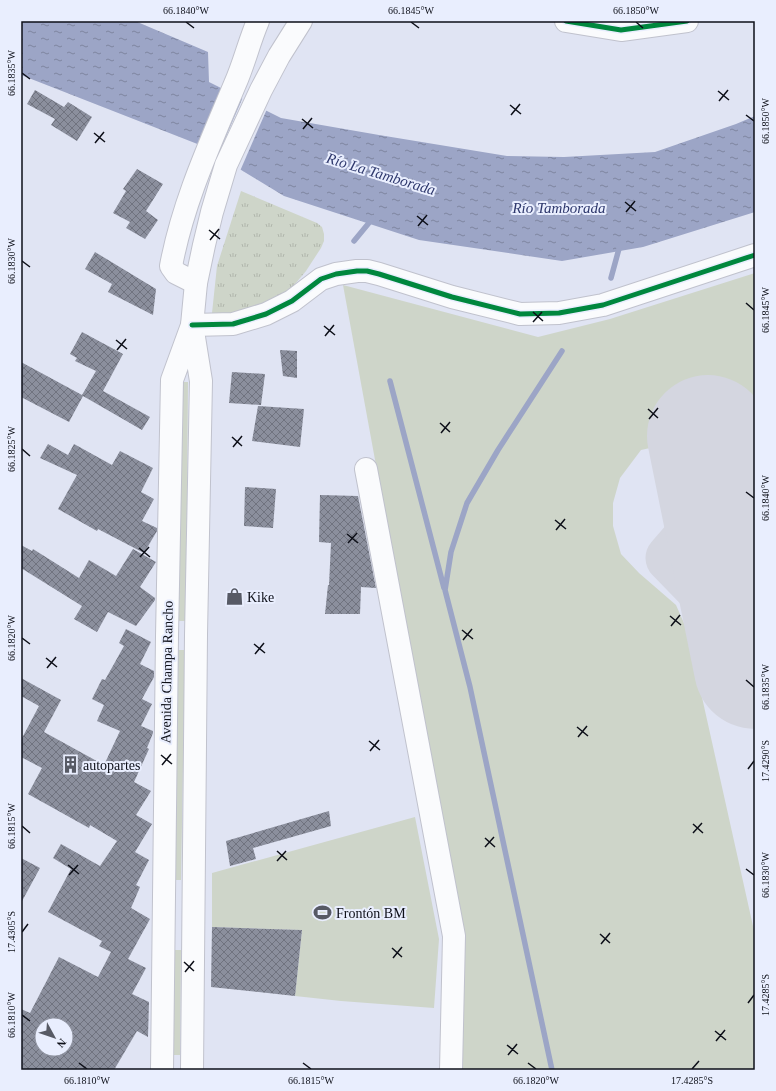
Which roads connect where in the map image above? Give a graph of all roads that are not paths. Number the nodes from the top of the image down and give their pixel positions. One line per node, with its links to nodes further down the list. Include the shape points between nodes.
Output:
1 (258, 21): 6 (main road, via 236,82 202,161 176,240 171,266 176,273)
2 (566, 21): 3 (main road, via 621,30)
3 (687, 21)
4 (299, 22): 6 (main road, Avenida Champa Rancho, via 256,99 226,165)
5 (755, 255): 7 (main road, via 603,305 559,313 520,314 452,297 379,274 357,271 321,279 292,301 266,314 233,324)
6 (196, 283): 7 (main road, Avenida Champa Rancho)
7 (192, 325): 9 (main road, Avenida Champa Rancho, via 201,381); 10 (main road, Avenida Champa Rancho, via 172,380)
8 (366, 468): 15 (main road, via 454,936)
9 (196, 635): 10 (main road); 12 (main road, Avenida Champa Rancho)
10 (167, 636): 11 (main road, Avenida Champa Rancho)
11 (164, 909): 12 (main road); 14 (main road, Avenida Champa Rancho)
12 (194, 910): 13 (main road, Avenida Champa Rancho)
13 (192, 1069): 14 (main road)
14 (162, 1070)
15 (451, 1070)

